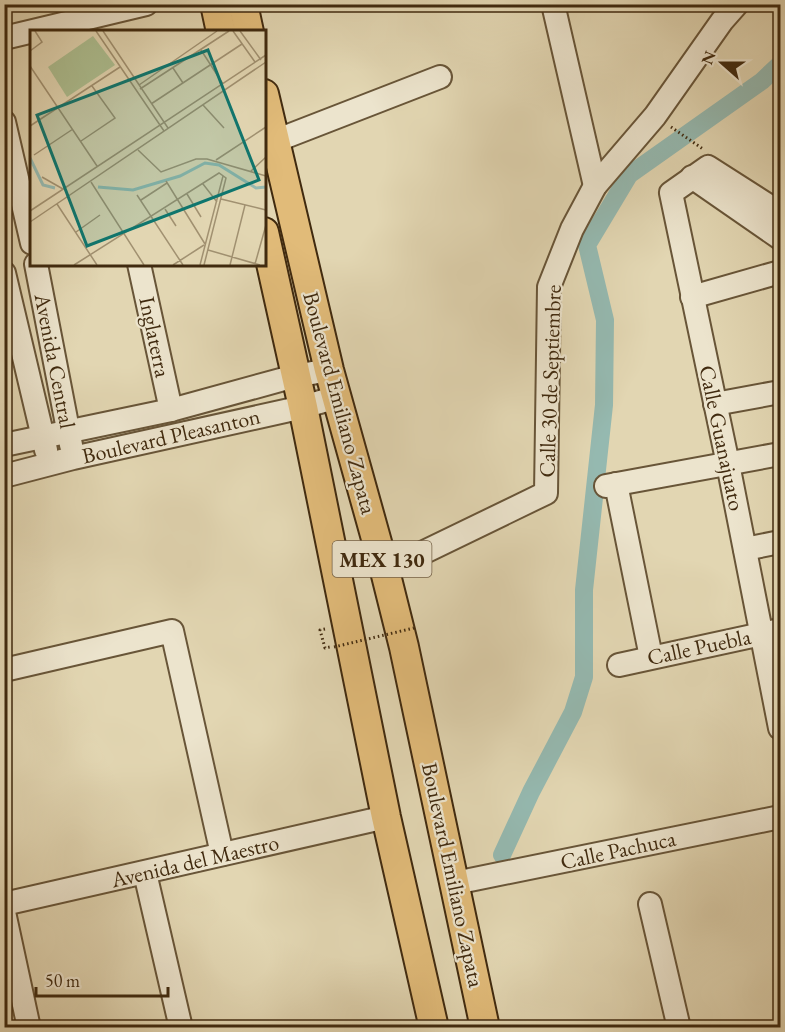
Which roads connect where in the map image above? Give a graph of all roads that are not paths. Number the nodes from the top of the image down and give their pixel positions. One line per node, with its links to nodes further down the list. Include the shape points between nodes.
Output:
1 (146, 4): 6 (street)
2 (215, 4): 8 (main road)
3 (243, 4): 9 (main road)
4 (553, 4): 17 (street)
5 (725, 10): 17 (street, Calle 30 de Septiembre, via 655,116)
6 (86, 18): 7 (street)
7 (37, 30)
8 (221, 30)
9 (249, 30)
10 (30, 32): 11 (street)
11 (4, 38)
12 (440, 77): 15 (street)
13 (266, 103): 15 (main road, Boulevard Emiliano Zapata / MEX 130)
14 (4, 122): 19 (street)
15 (274, 141): 28 (main road, Boulevard Emiliano Zapata / MEX 130)
16 (702, 165): 18 (street); 20 (street); 26 (street, Calle Guanajuato, via 671,193)
17 (596, 186): 45 (street, Calle 30 de Septiembre, via 572,229 549,287 546,493)
18 (780, 213)
19 (29, 221)
20 (780, 238)
21 (266, 241): 29 (main road, Boulevard Emiliano Zapata / MEX 130)
22 (36, 266): 35 (street, Avenida Central)
23 (139, 266): 34 (street, Inglaterra)
24 (780, 272): 26 (street)
25 (4, 273): 27 (street, Avenida Central)
26 (692, 297): 32 (street, Calle Guanajuato)
27 (8, 304): 36 (street, Avenida Central)
28 (329, 370): 29 (street, Boulevard Pleasanton); 31 (main road, Boulevard Emiliano Zapata / MEX 130)
29 (295, 376): 33 (main road, Boulevard Emiliano Zapata / MEX 130); 34 (street, Boulevard Pleasanton)
30 (780, 392): 32 (street)
31 (337, 397): 33 (street, Boulevard Pleasanton); 45 (main road, Boulevard Emiliano Zapata / MEX 130)
32 (716, 404): 41 (street, Calle Guanajuato)
33 (303, 407): 39 (street, Boulevard Pleasanton); 51 (main road, Boulevard Emiliano Zapata / MEX 130)
34 (171, 410): 35 (street, Boulevard Pleasanton)
35 (69, 431): 36 (street, Boulevard Pleasanton); 39 (street, Avenida Central)
36 (44, 437): 37 (street, Boulevard Pleasanton); 40 (street, Avenida Central)
37 (4, 445)
38 (780, 454): 41 (street)
39 (73, 458): 40 (street, Boulevard Pleasanton)
40 (48, 464): 42 (street, Boulevard Pleasanton)
41 (729, 464): 44 (street, Calle Guanajuato); 47 (street, via 611,485)
42 (4, 476)
43 (780, 542): 44 (street)
44 (745, 549): 46 (street, Calle Guanajuato)
45 (385, 571): 55 (main road, Boulevard Emiliano Zapata / MEX 130)
46 (771, 632): 47 (street, Calle Puebla); 50 (street, Calle Guanajuato)
47 (651, 657): 48 (street, Calle Puebla)
48 (619, 665)
49 (4, 670): 53 (street, via 172,631)
50 (780, 728)
51 (386, 817): 53 (street, Avenida del Maestro); 61 (main road, Boulevard Emiliano Zapata / MEX 130)
52 (780, 817): 55 (street, Calle Pachuca)
53 (222, 854): 54 (street, Avenida del Maestro)
54 (145, 873): 56 (street, Avenida del Maestro); 60 (street)
55 (455, 884): 62 (main road, Boulevard Emiliano Zapata / MEX 130)
56 (4, 904)
57 (650, 904): 63 (street)
58 (4, 912): 59 (street)
59 (29, 1028)
60 (181, 1028)
61 (434, 1028)
62 (485, 1028)
63 (679, 1028)

